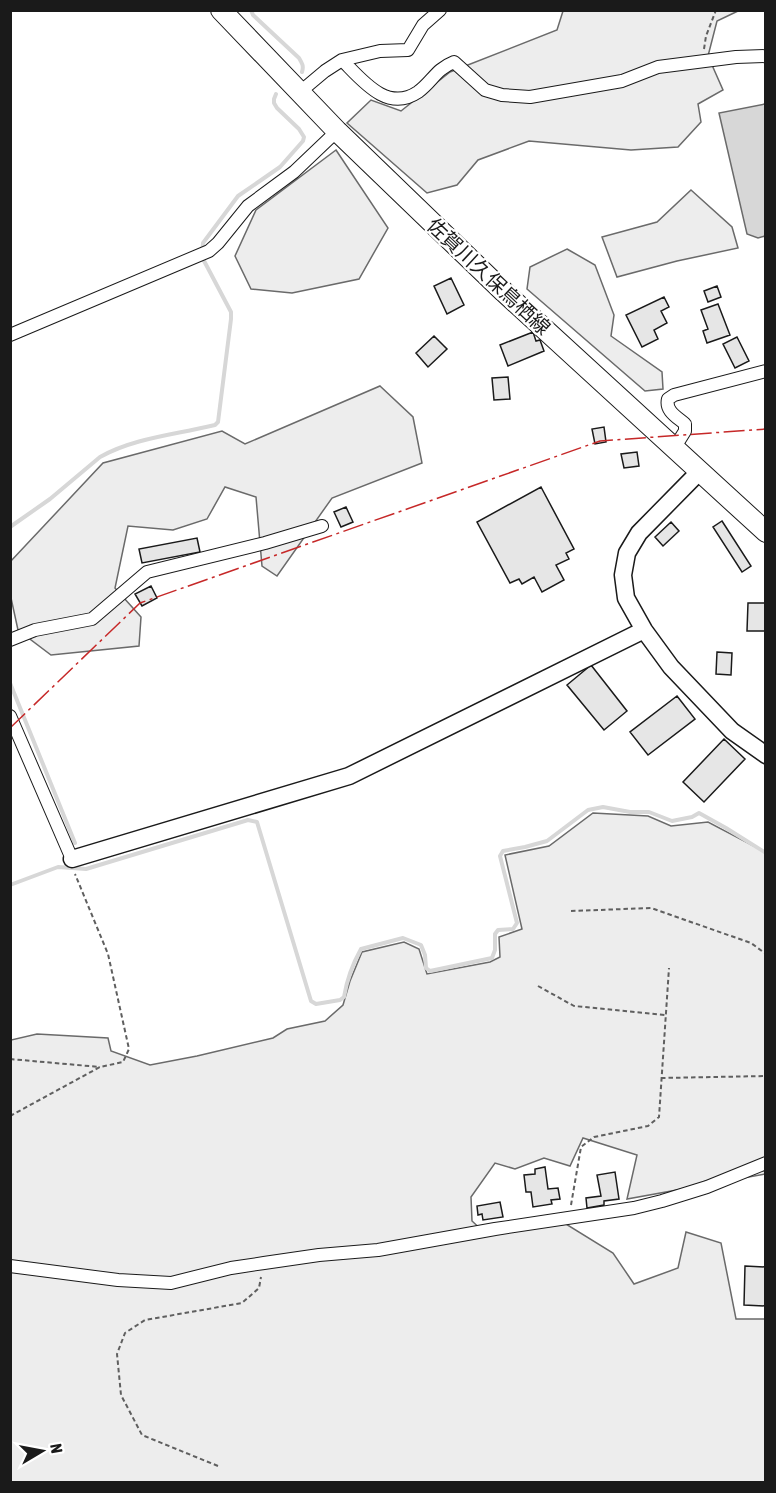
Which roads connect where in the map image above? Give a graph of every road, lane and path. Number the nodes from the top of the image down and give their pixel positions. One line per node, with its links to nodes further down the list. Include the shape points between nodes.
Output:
1 (221, 10): 7 (main road, 佐賀川久保鳥栖線)
2 (440, 10): 5 (street, via 423,25 408,50 381,51)
3 (716, 10): 6 (path, via 706,36)
4 (765, 56): 6 (street)
5 (342, 60): 6 (street, via 375,92 395,99 418,92 443,67 454,62 485,90 502,96 530,97 622,81 658,67); 7 (street)
6 (703, 60)
7 (300, 93): 8 (main road, 佐賀川久保鳥栖線)
8 (337, 131): 9 (street, via 294,172 248,206 209,251); 11 (main road, 佐賀川久保鳥栖線, via 504,292)
9 (10, 335)
10 (765, 371): 11 (street, via 668,399 669,410 685,424)
11 (675, 447): 12 (main road, 佐賀川久保鳥栖線)
12 (700, 471): 14 (main road, 佐賀川久保鳥栖線); 15 (street, via 639,533 627,553 623,575 626,598)
13 (322, 526): 16 (street, via 147,572 92,619 35,630)
14 (765, 532)
15 (644, 630): 19 (street, via 671,667 732,731); 20 (street, via 349,776)
16 (10, 640)
17 (10, 716): 18 (street)
18 (16, 744): 20 (street)
19 (765, 755)
20 (72, 859)
21 (75, 877): 28 (path, via 108,954 129,1050 123,1062)
22 (571, 911): 23 (path, via 651,908 751,943)
23 (765, 954)
24 (669, 968): 26 (path)
25 (538, 986): 26 (path, via 574,1006)
26 (665, 1015): 30 (path)
27 (10, 1059): 28 (path)
28 (100, 1067): 31 (path)
29 (765, 1076): 30 (path)
30 (661, 1078): 33 (path, via 659,1117 648,1126 594,1137 581,1148)
31 (10, 1116)
32 (765, 1163): 33 (street, via 662,1201)
33 (568, 1217): 34 (street, via 378,1250)
34 (264, 1263): 35 (street, via 171,1283); 36 (path, via 260,1288 242,1303 145,1320 125,1333 117,1354 121,1395 142,1435)
35 (10, 1266)
36 (218, 1466)

